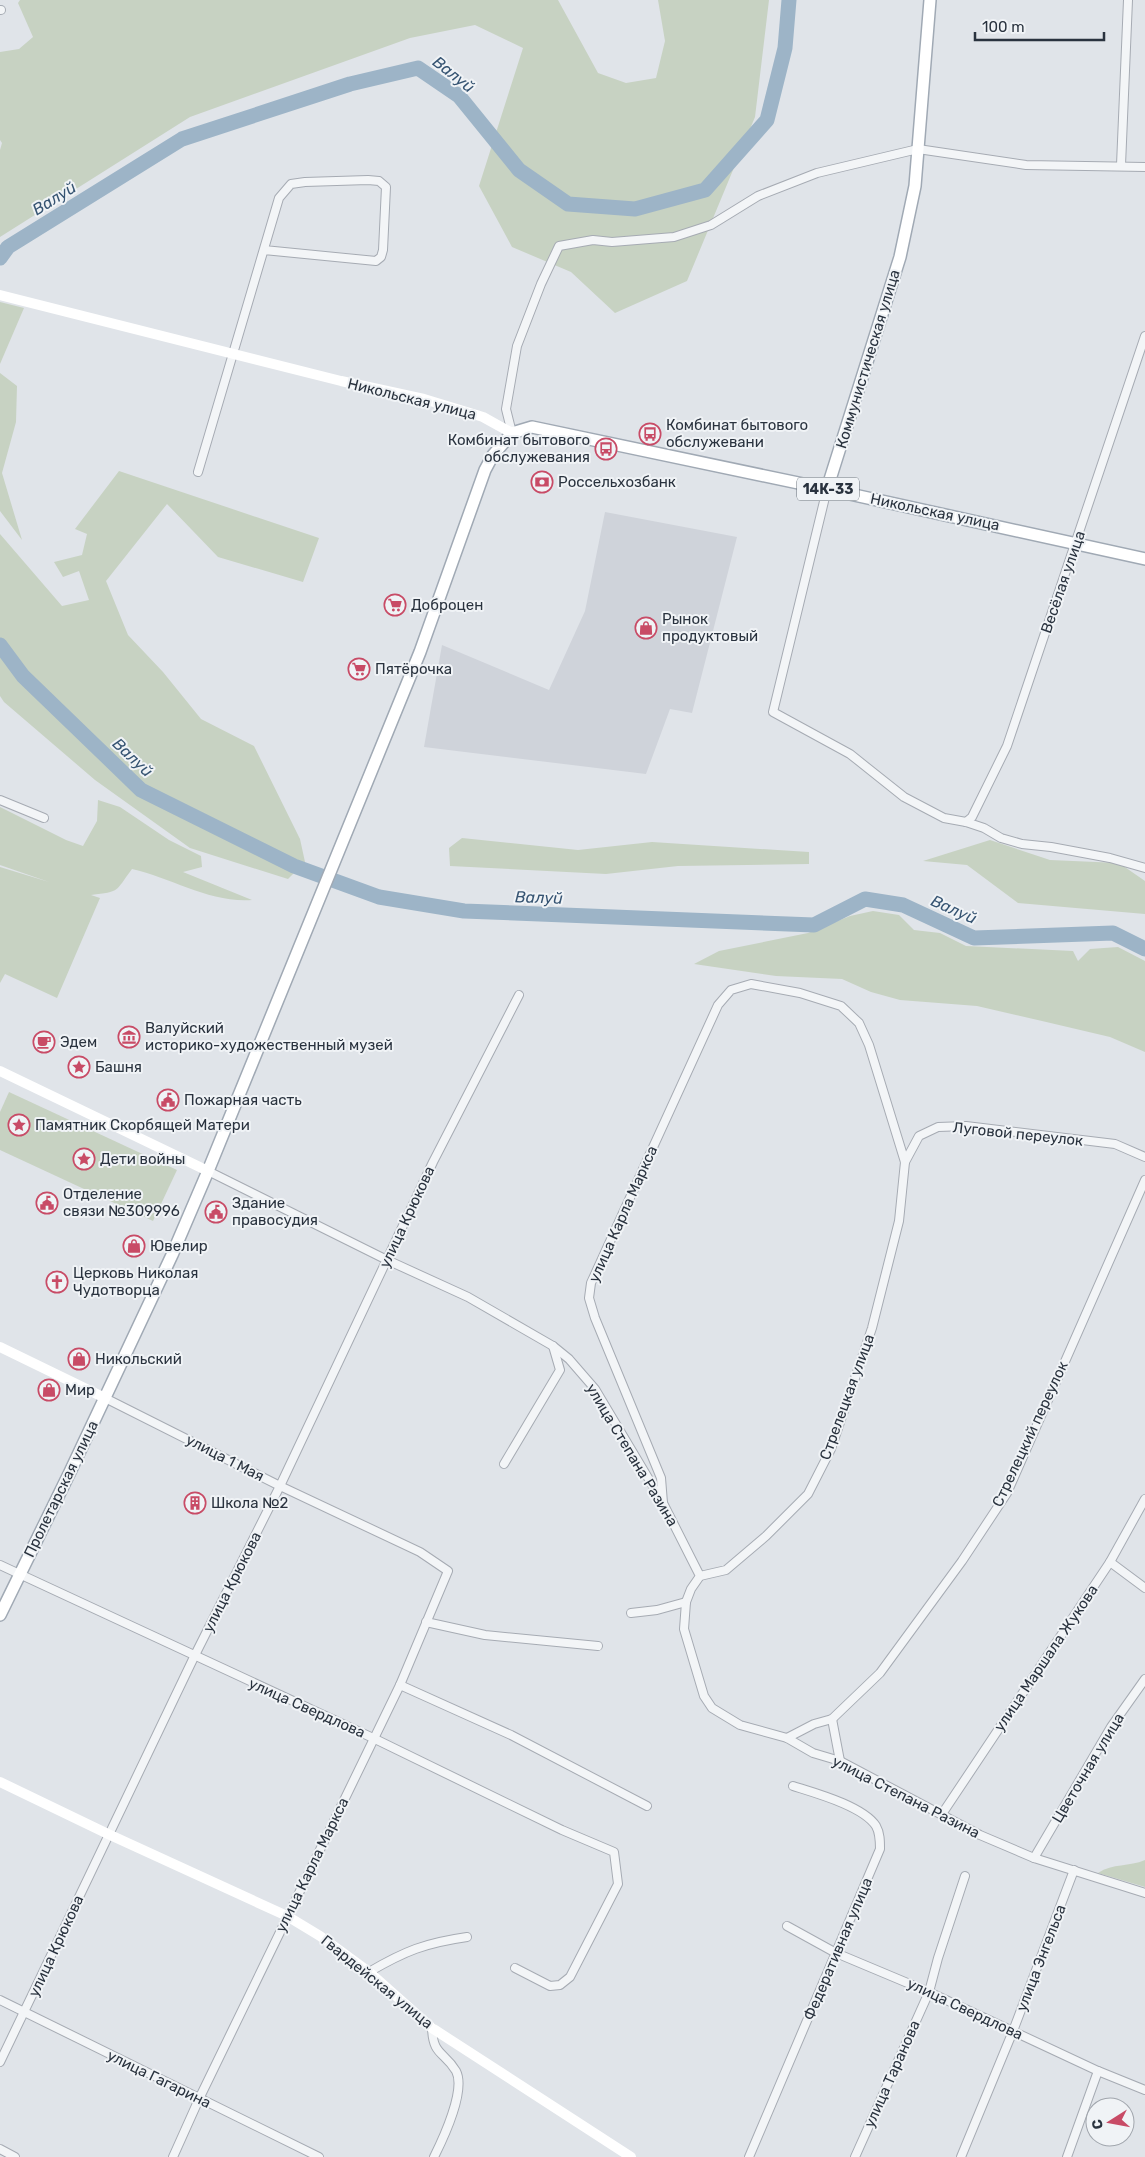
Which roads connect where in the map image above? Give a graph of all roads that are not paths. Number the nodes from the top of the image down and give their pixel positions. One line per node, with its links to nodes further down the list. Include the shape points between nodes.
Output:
1 (930, 0): 3 (main road, Коммунистическая улица)
2 (1128, 0): 4 (street)
3 (918, 149): 4 (street, via 1026,165); 10 (street, via 817,173 758,196 711,225 667,239 593,240 559,246 540,284 517,346 506,409); 12 (main road, Коммунистическая улица, via 915,186 900,257)
4 (1121, 166): 5 (street)
5 (1145, 168)
6 (264, 250): 6 (street, via 279,198 291,184 368,180 379,181 386,187 383,250 376,260); 9 (street)
7 (4, 296): 9 (main road, Никольская улица)
8 (1145, 336): 13 (street, Весёлая улица)
9 (232, 354): 10 (main road, Никольская улица, via 424,399 483,417); 11 (street)
10 (512, 433): 12 (main road, Никольская улица / 14К-33, via 532,427); 23 (main road, Пролетарская улица, via 485,470 420,652)
11 (198, 472)
12 (827, 489): 13 (main road, Никольская улица / 14К-33); 17 (street, Коммунистическая улица, via 773,712 850,754 904,797 944,818)
13 (1077, 543): 14 (main road, Никольская улица / 14К-33); 17 (street, Весёлая улица, via 1007,746)
14 (1145, 559)
15 (0, 800): 16 (street)
16 (44, 818)
17 (966, 822): 18 (street, via 1022,844 1110,858)
18 (1145, 868)
19 (518, 995): 25 (street, улица Крюкова)
20 (0, 1070): 23 (main road, улица Степана Разина)
21 (1145, 1157): 22 (street, Луговой переулок, via 1115,1144 966,1126 938,1127 919,1136)
22 (905, 1162): 32 (street, улица Карла Маркса, via 859,1022 841,1006 800,993 750,984 731,990 718,1005 591,1283 594,1318 661,1478); 37 (street, Стрелецкая улица, via 899,1220 872,1328 831,1450 808,1494 766,1536 726,1570)
23 (208, 1171): 25 (street, улица Степана Разина); 28 (main road, Пролетарская улица)
24 (1145, 1180): 47 (street, Стрелецкий переулок, via 1006,1493 962,1561 880,1673)
25 (387, 1260): 26 (street, улица Степана Разина, via 468,1297); 30 (street, улица Крюкова)
26 (553, 1346): 29 (street, via 560,1370); 32 (street, улица Степана Разина, via 595,1389)
27 (0, 1347): 28 (main road, улица 1 Мая)
28 (105, 1398): 30 (street, улица 1 Мая); 36 (main road, Пролетарская улица)
29 (504, 1464)
30 (280, 1486): 35 (street, улица 1 Мая, via 420,1552); 44 (street, улица Крюкова)
31 (1145, 1499): 33 (street, улица Маршала Жукова)
32 (663, 1503): 37 (street, улица Степана Разина)
33 (1110, 1562): 38 (street); 54 (street, улица Маршала Жукова)
34 (0, 1565): 36 (street, улица Свердлова)
35 (448, 1571): 42 (street, улица Карла Маркса)
36 (20, 1575): 41 (main road, Пролетарская улица); 44 (street, улица Свердлова)
37 (700, 1576): 39 (street, улица Степана Разина)
38 (1145, 1588)
39 (686, 1602): 40 (street, via 657,1610); 49 (street, улица Степана Разина, via 684,1629 704,1696 712,1708 740,1725)
40 (631, 1612)
41 (0, 1615)
42 (426, 1622): 43 (street, via 485,1635); 46 (street, улица Карла Маркса)
43 (598, 1646)
44 (194, 1657): 48 (street, улица Свердлова); 55 (street, улица Крюкова)
45 (1145, 1679): 56 (street, Цветочная улица, via 1111,1727)
46 (400, 1685): 48 (street, улица Карла Маркса); 53 (street, via 511,1735)
47 (832, 1719): 49 (street, Стрелецкий переулок); 50 (street)
48 (373, 1738): 60 (street, улица Карла Маркса); 64 (street, улица Свердлова, via 614,1852 618,1884 570,1977 560,1985 550,1986)
49 (787, 1738): 50 (street, улица Степана Разина, via 813,1753)
50 (840, 1761): 54 (street, улица Степана Разина)
51 (0, 1782): 55 (main road, Гвардейская улица)
52 (793, 1786): 63 (street, Федеративная улица, via 837,1800 871,1820 878,1834 880,1849)
53 (647, 1806)
54 (942, 1814): 56 (street, улица Степана Разина, via 980,1835)
55 (108, 1834): 60 (main road, Гвардейская улица); 68 (street, улица Крюкова)
56 (1034, 1858): 57 (street, улица Степана Разина)
57 (1074, 1870): 59 (street, улица Степана Разина); 70 (street, улица Энгельса)
58 (965, 1876): 66 (street, улица Таранова)
59 (1145, 1893)
60 (287, 1916): 65 (main road, Гвардейская улица); 74 (street, улица Карла Маркса)
61 (786, 1926): 63 (street, улица Свердлова)
62 (467, 1936): 65 (street, via 420,1946)
63 (836, 1953): 66 (street, улица Свердлова); 81 (street, Федеративная улица)
64 (515, 1968)
65 (369, 1972): 69 (main road, Гвардейская улица)
66 (929, 1992): 70 (street, улица Свердлова); 82 (street, улица Таранова)
67 (0, 2000): 68 (street, улица Гагарина)
68 (25, 2012): 71 (street, улица Крюкова); 74 (street, улица Гагарина)
69 (432, 2028): 79 (street, via 434,2045 456,2072 458,2086 452,2115); 80 (main road, Гвардейская улица)
70 (1013, 2031): 72 (street, улица Свердлова); 83 (street, улица Энгельса)
71 (0, 2062)
72 (1098, 2071): 73 (street, улица Свердлова); 84 (street)
73 (1145, 2090)
74 (199, 2099): 77 (street, улица Карла Маркса); 78 (street, улица Гагарина)
75 (0, 2149): 76 (street)
76 (15, 2157)
77 (173, 2157)
78 (319, 2157)
79 (434, 2157)
80 (631, 2157)
81 (749, 2157)
82 (855, 2157)
83 (961, 2157)
84 (1067, 2157)

